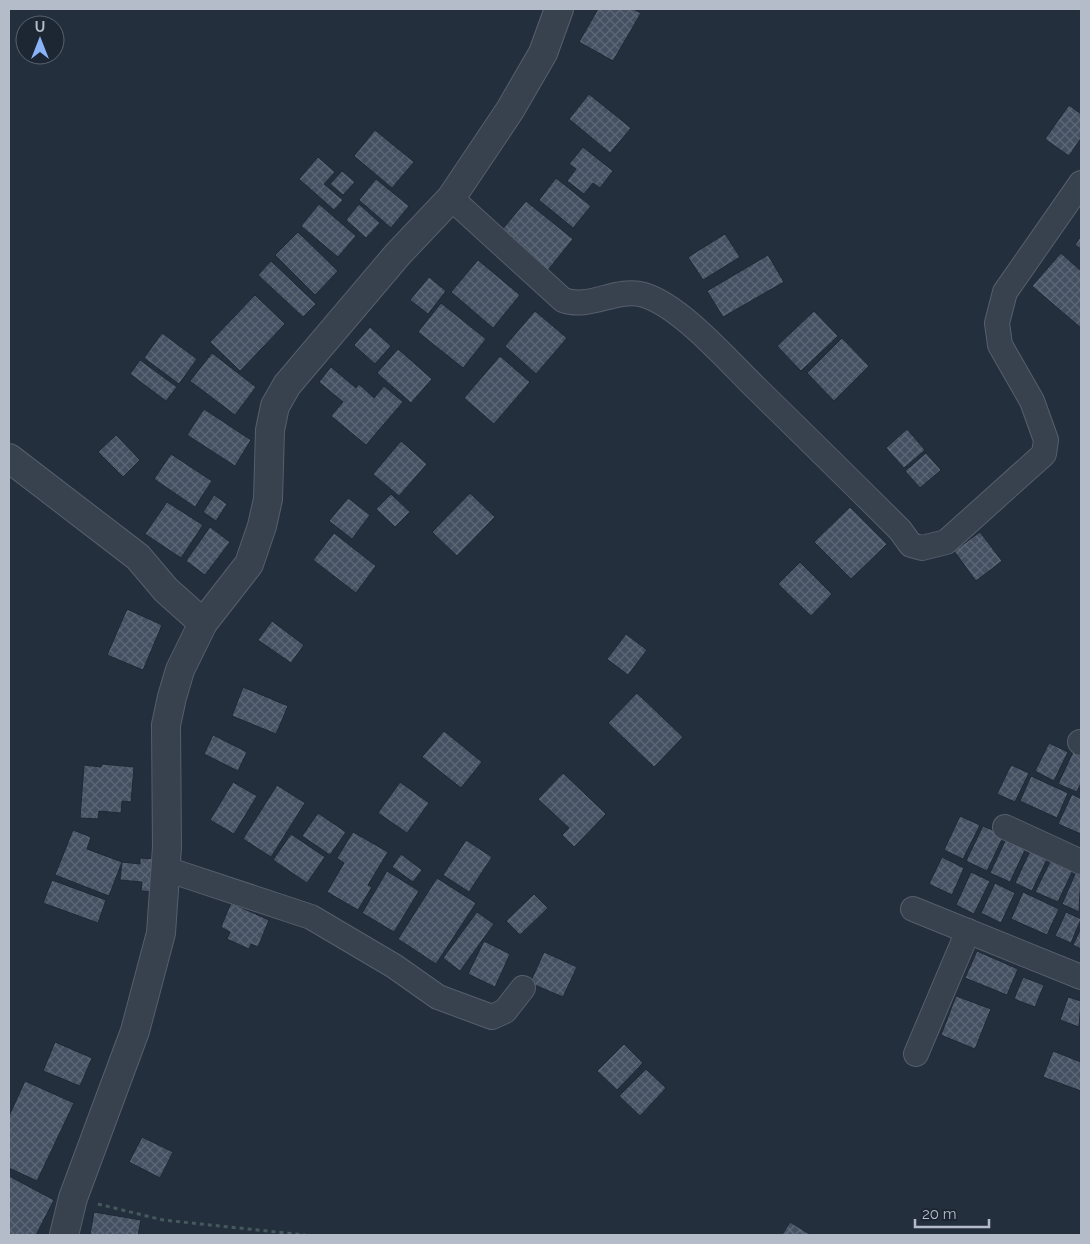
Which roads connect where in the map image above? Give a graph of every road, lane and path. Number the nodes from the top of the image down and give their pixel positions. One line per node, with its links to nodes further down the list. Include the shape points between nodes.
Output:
1 (559, 9): 3 (street, via 538,61 510,110)
2 (1081, 184): 3 (street, via 1005,292 997,323 1000,345 1032,401 1046,440 1044,454 946,542 922,548 910,545 900,530 705,338 668,306 644,295 620,293 575,304 563,300)
3 (450, 198): 5 (street, via 287,385 275,406 270,430 268,499 249,564)
4 (9, 458): 5 (street, via 138,557 166,590)
5 (204, 623): 8 (street, via 180,670 166,725)
6 (1005, 827): 7 (street)
7 (1081, 862)
8 (166, 869): 12 (street, via 311,917 394,966 438,998 492,1017 505,1011); 14 (street, via 161,933 136,1032)
9 (913, 909): 10 (street)
10 (968, 931): 11 (street); 13 (street)
11 (1081, 977)
12 (523, 988)
13 (916, 1054)
14 (73, 1198): 15 (street); 16 (path, via 163,1220)
15 (64, 1235)
16 (305, 1235)

